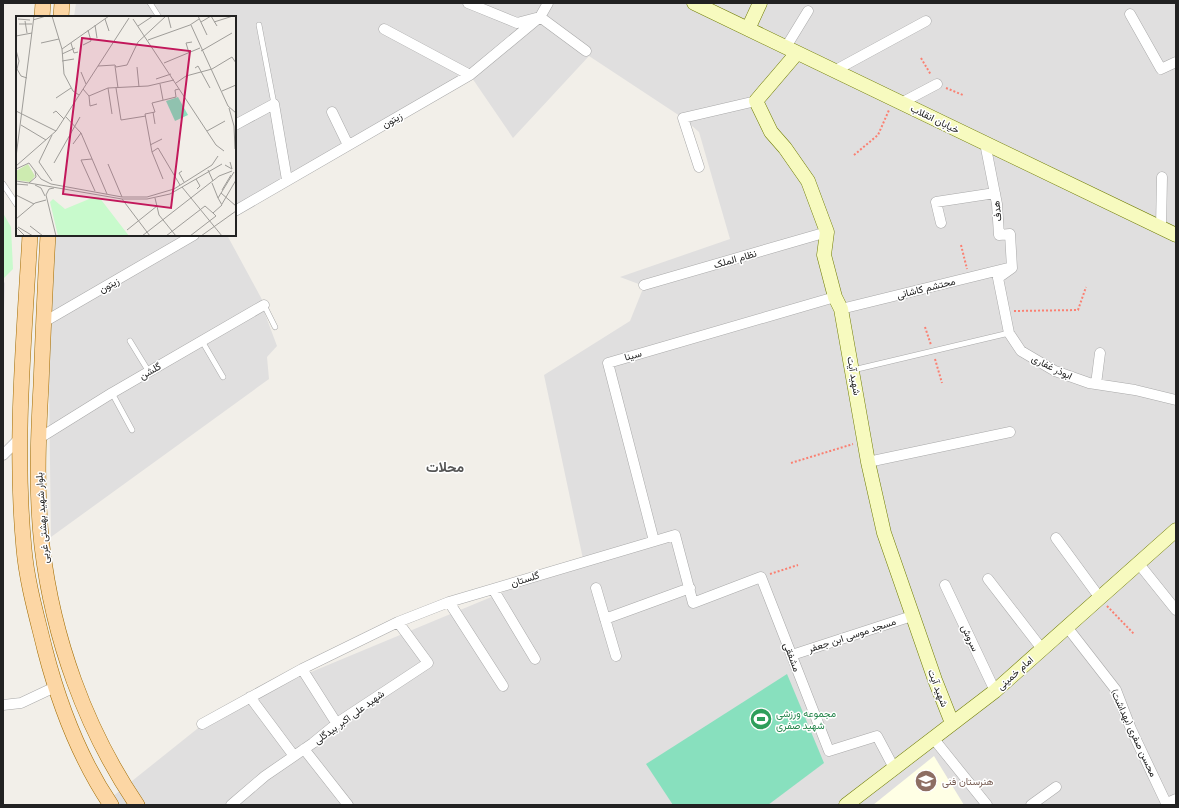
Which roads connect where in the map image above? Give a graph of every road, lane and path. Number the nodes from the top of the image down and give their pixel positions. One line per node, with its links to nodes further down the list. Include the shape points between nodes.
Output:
1 (43, 3): 10 (main road)
2 (62, 3): 11 (main road)
3 (150, 3): 12 (lane)
4 (468, 3): 13 (street, via 517,24)
5 (548, 3): 13 (street)
6 (694, 3): 17 (main road, خیابان انقلاب)
7 (760, 3): 17 (main road)
8 (808, 11): 18 (street)
9 (1130, 14): 20 (street, via 1161,69)
10 (42, 16)
11 (61, 16)
12 (158, 16)
13 (540, 17): 19 (street); 22 (street, زیتون)
14 (926, 21): 21 (street)
15 (259, 25): 26 (lane)
16 (384, 29): 22 (street)
17 (748, 29): 18 (main road, خیابان انقلاب)
18 (792, 50): 21 (main road, خیابان انقلاب); 24 (main road)
19 (586, 51)
20 (1176, 62)
21 (834, 71): 25 (main road, خیابان انقلاب)
22 (470, 75): 30 (street, زیتون)
23 (937, 84): 25 (street)
24 (756, 101): 32 (street, via 683,118); 41 (main road, شهید آیت, via 771,132 808,181)
25 (898, 101): 29 (main road, خیابان انقلاب); 31 (path, via 878,136)
26 (274, 104): 28 (street); 34 (street)
27 (332, 112): 30 (street)
28 (236, 124)
29 (985, 143): 36 (street, هدف); 40 (main road, خیابان انقلاب)
30 (348, 145): 34 (street, زیتون)
31 (854, 155)
32 (699, 167)
33 (1162, 177): 40 (street)
34 (287, 180): 38 (street, زیتون)
35 (3, 184): 37 (lane)
36 (995, 193): 39 (street, via 936,202); 47 (street, هدف, via 999,235 1010,234)
37 (16, 203)
38 (236, 210)
39 (941, 223)
40 (1162, 228): 42 (main road, خیابان انقلاب)
41 (827, 232): 49 (street, نظام الملک); 51 (main road, شهید آیت, via 824,255)
42 (1176, 235)
43 (30, 236): 71 (main road, بلوار شهید بهشتی غربی)
44 (48, 236): 54 (main road, بلوار شهید بهشتی غربی)
45 (192, 236): 54 (street, زیتون)
46 (961, 245): 48 (path)
47 (1012, 268): 48 (street, محتشم کاشانی); 53 (street, ابوذر غفاری, via 998,278)
48 (970, 278): 51 (street, محتشم کاشانی)
49 (644, 285)
50 (1086, 287): 53 (path, via 1078,310)
51 (838, 303): 62 (main road, شهید آیت); 79 (street, سینا, via 608,363)
52 (264, 305): 55 (lane); 59 (street, گلشن)
53 (1004, 310): 57 (street, ابوذر غفاری)
54 (44, 322): 72 (main road, بلوار شهید بهشتی غربی)
55 (275, 327)
56 (925, 327): 60 (path)
57 (1009, 333): 60 (lane); 66 (street, ابوذر غفاری, via 1021,351 1055,371)
58 (130, 341): 63 (lane)
59 (202, 341): 63 (street, گلشن); 64 (lane)
60 (933, 351): 62 (lane); 65 (path)
61 (1100, 353): 66 (street)
62 (853, 370): 73 (main road, شهید آیت)
63 (149, 372): 67 (street, گلشن)
64 (223, 378)
65 (942, 383)
66 (1096, 384): 68 (street, ابوذر غفاری)
67 (112, 393): 69 (lane); 72 (street, گلشن)
68 (1176, 400)
69 (132, 430)
70 (1010, 432): 75 (street)
71 (19, 439): 74 (street); 102 (main road, بلوار شهید بهشتی غربی, via 24,551)
72 (38, 439): 116 (main road, بلوار شهید بهشتی غربی, via 42,546 65,655 90,722 120,780)
73 (865, 440): 75 (main road, شهید آیت); 76 (path)
74 (3, 455)
75 (868, 462): 91 (main road, شهید آیت, via 884,533)
76 (791, 463)
77 (1176, 530): 80 (main road, امام خمینی)
78 (1056, 538): 88 (street)
79 (654, 541): 86 (street, گلستان, via 675,535); 87 (street, گلستان)
80 (1138, 564): 88 (main road, امام خمینی); 90 (street)
81 (798, 566): 82 (path)
82 (761, 577): 86 (street, گلستان, via 693,603); 97 (street, مشفقی)
83 (988, 579): 96 (street)
84 (945, 585): 103 (street, سروش)
85 (596, 588): 92 (street)
86 (690, 588): 92 (street)
87 (493, 589): 89 (street, گلستان); 99 (street)
88 (1100, 598): 94 (main road, امام خمینی); 95 (path)
89 (449, 602): 93 (street, گلستان); 101 (street)
90 (1176, 610)
91 (912, 616): 97 (street, مسجد موسی ابن جعفر); 106 (main road, شهید آیت)
92 (605, 619): 98 (street)
93 (398, 622): 100 (street, گلستان); 108 (street, شهید علی اکبر بیدگلی, via 428,663)
94 (1067, 627): 96 (main road, امام خمینی); 114 (street, محسن صفری (بهداشت), via 1116,690 1131,729)
95 (1134, 634)
96 (1042, 649): 103 (main road, امام خمینی)
97 (792, 655): 112 (street, مشفقی, via 830,751 877,736)
98 (616, 656)
99 (535, 659)
100 (302, 669): 104 (street, گلستان); 108 (street)
101 (503, 686)
102 (55, 687): 105 (street, via 21,703); 115 (main road, بلوار شهید بهشتی غربی, via 71,729 100,789)
103 (995, 691): 106 (main road, امام خمینی)
104 (250, 697): 107 (street, گلستان); 111 (street)
105 (3, 705)
106 (952, 723): 109 (main road, امام خمینی)
107 (202, 724)
108 (337, 724): 110 (street, شهید علی اکبر بیدگلی)
109 (933, 738): 112 (main road, امام خمینی); 120 (street)
110 (304, 749): 111 (street, شهید علی اکبر بیدگلی); 118 (street)
111 (294, 756): 117 (street, شهید علی اکبر بیدگلی, via 265,776)
112 (894, 768): 119 (main road, امام خمینی)
113 (1056, 787): 121 (street)
114 (1170, 802)
115 (111, 805)
116 (137, 805)
117 (231, 805)
118 (348, 805)
119 (846, 805)
120 (987, 805)
121 (1031, 805)

